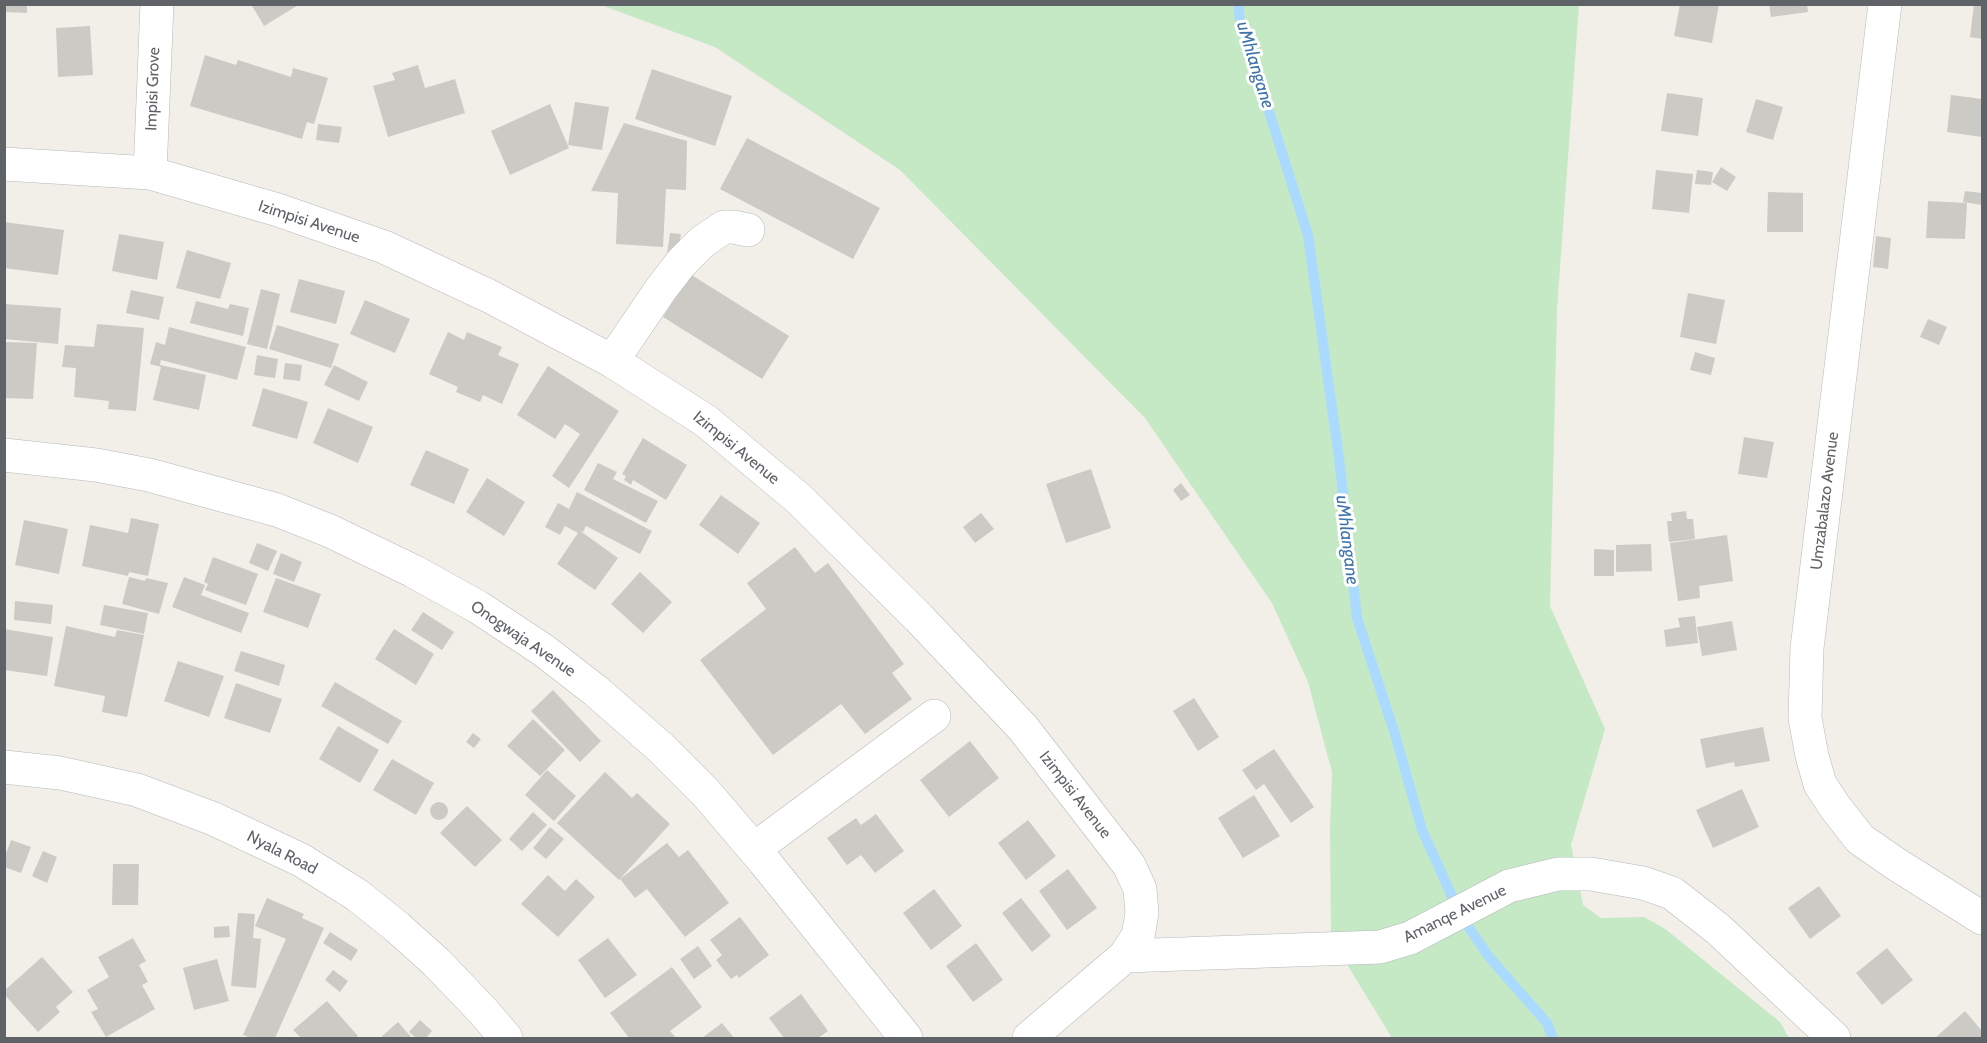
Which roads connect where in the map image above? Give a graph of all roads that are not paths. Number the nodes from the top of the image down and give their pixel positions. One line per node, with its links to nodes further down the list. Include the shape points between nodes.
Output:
1 (157, 4): 4 (street, Impisi Grove)
2 (1885, 4): 11 (street, Umzabalazo Avenue, via 1807,648 1805,718 1820,784 1860,839)
3 (4, 164): 4 (street, Izimpisi Avenue)
4 (150, 172): 6 (street, Izimpisi Avenue, via 384,247 489,296)
5 (748, 230): 6 (street, via 724,227 702,242 661,289)
6 (612, 361): 12 (street, Izimpisi Avenue, via 706,421 799,499 1023,728 1129,865 1140,889 1142,913 1138,936)
7 (4, 455): 10 (street, Onogwaja Avenue, via 96,465 212,491 330,531 413,571 478,607 596,691 706,793)
8 (934, 716): 10 (street)
9 (4, 767): 13 (street, Nyala Road, via 60,773 137,790 214,819 301,860 357,895 397,927 436,962)
10 (754, 849): 14 (street, Onogwaja Avenue)
11 (1983, 918)
12 (1125, 957): 15 (street, Izimpisi Avenue); 16 (street, Amanqe Avenue, via 1380,947 1410,938 1509,886 1558,874 1591,874 1643,883 1672,893 1718,929)
13 (506, 1038)
14 (906, 1038)
15 (1029, 1038)
16 (1834, 1038)

